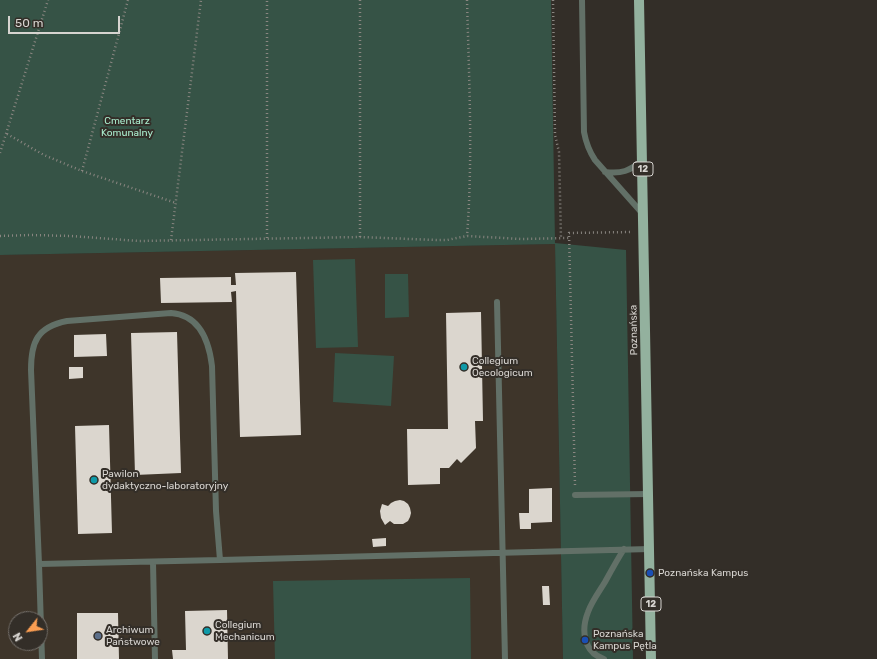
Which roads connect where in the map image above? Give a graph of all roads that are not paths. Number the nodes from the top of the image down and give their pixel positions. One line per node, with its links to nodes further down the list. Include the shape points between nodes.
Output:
1 (582, 0): 4 (lane, via 584,132 589,151)
2 (640, 0): 3 (main road, Poznańska / 12)
3 (642, 161): 4 (lane, via 625,171); 5 (main road, Poznańska / 12)
4 (605, 172): 5 (lane)
5 (643, 214): 7 (main road, Poznańska / 12)
6 (497, 302): 11 (lane)
7 (649, 494): 8 (lane); 10 (main road, Poznańska / 12)
8 (575, 496)
9 (624, 549): 10 (lane); 11 (lane); 18 (lane, via 593,602 585,622 584,631 588,647 592,653)
10 (650, 549): 19 (main road, Poznańska / 12)
11 (502, 553): 12 (lane); 17 (lane)
12 (220, 560): 13 (lane); 14 (lane, via 211,354 197,325 184,315 171,313 56,323 49,326 36,339 31,370)
13 (153, 562): 14 (lane); 16 (lane)
14 (39, 564): 15 (lane)
15 (42, 659)
16 (155, 659)
17 (505, 659)
18 (604, 659)
19 (652, 659)

